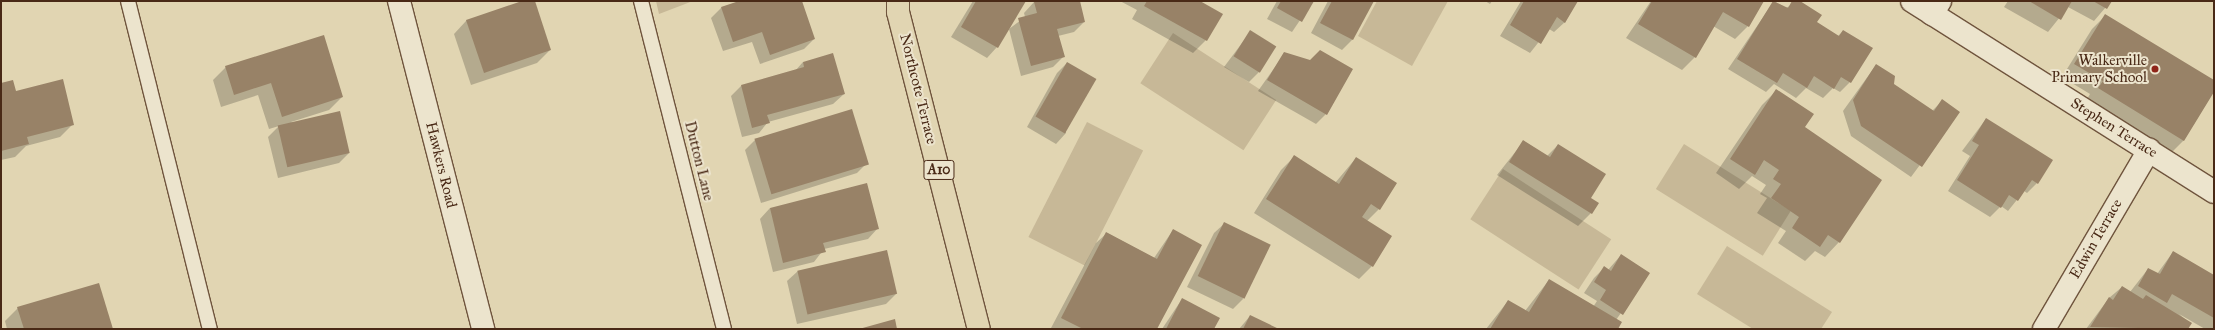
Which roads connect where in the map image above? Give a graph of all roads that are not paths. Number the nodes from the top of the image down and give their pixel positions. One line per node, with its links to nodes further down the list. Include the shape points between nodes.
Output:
1 (128, 1): 9 (lane)
2 (399, 1): 10 (street, Hawkers Road)
3 (641, 1): 11 (lane, Dutton Lane)
4 (1912, 1): 6 (street, Stephen Terrace)
5 (896, 5): 12 (highway, Northcote Terrace / A10)
6 (1936, 7): 7 (street, Stephen Terrace)
7 (2149, 150): 8 (street, Stephen Terrace); 13 (street, Edwin Terrace)
8 (2214, 192)
9 (210, 329)
10 (483, 329)
11 (724, 329)
12 (979, 329)
13 (2044, 329)

